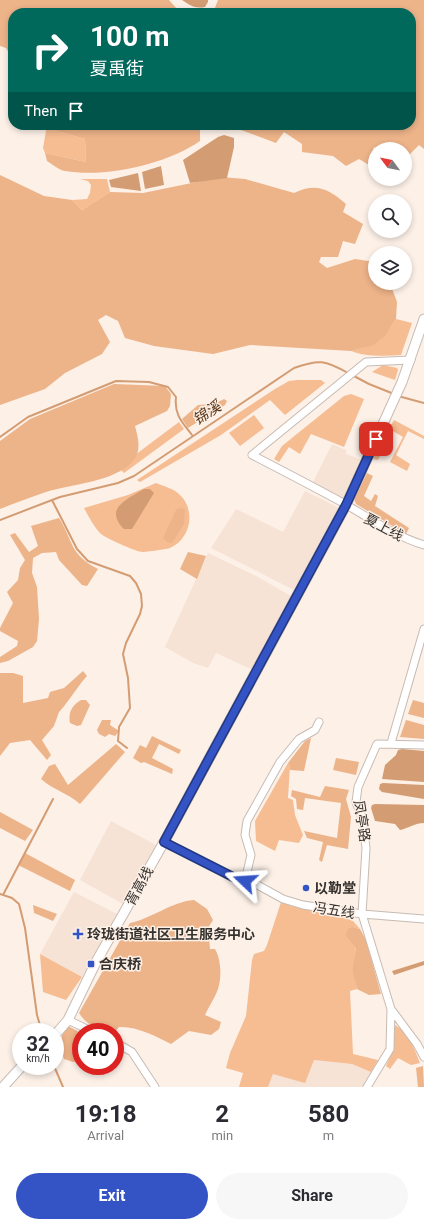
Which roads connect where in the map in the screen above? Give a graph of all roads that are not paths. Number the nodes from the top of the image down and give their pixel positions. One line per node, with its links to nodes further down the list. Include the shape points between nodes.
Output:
1 (424, 319): 2 (main road, 胥高线)
2 (411, 360): 3 (main road, 胥高线); 3 (street, 夏上线, via 366,362 252,455)
3 (346, 505): 4 (street, 夏上线, via 406,539); 9 (main road, 胥高线)
4 (424, 545)
5 (424, 629): 7 (street)
6 (319, 722): 10 (street, via 315,730 299,739 280,762 247,821 245,835 251,855)
7 (391, 743): 8 (street); 11 (street, 凤亭路, via 377,744 358,787 356,802 363,821 366,848)
8 (424, 745)
9 (164, 842): 10 (street, 冯五线); 14 (main road, 胥高线, via 96,962)
10 (245, 881): 11 (street, 冯五线, via 252,882 282,899 303,905)
11 (362, 914): 12 (street); 13 (street, 冯五线)
12 (424, 919)
13 (391, 1009): 18 (street, 冯五线); 22 (street, via 390,1049)
14 (68, 1020): 15 (street); 16 (main road, 胥高线)
15 (74, 1023)
16 (64, 1024)
17 (124, 1047): 21 (street, via 132,1052)
18 (424, 1057)
19 (14, 1075): 20 (main road)
20 (3, 1087)
21 (156, 1087)
22 (368, 1087)

